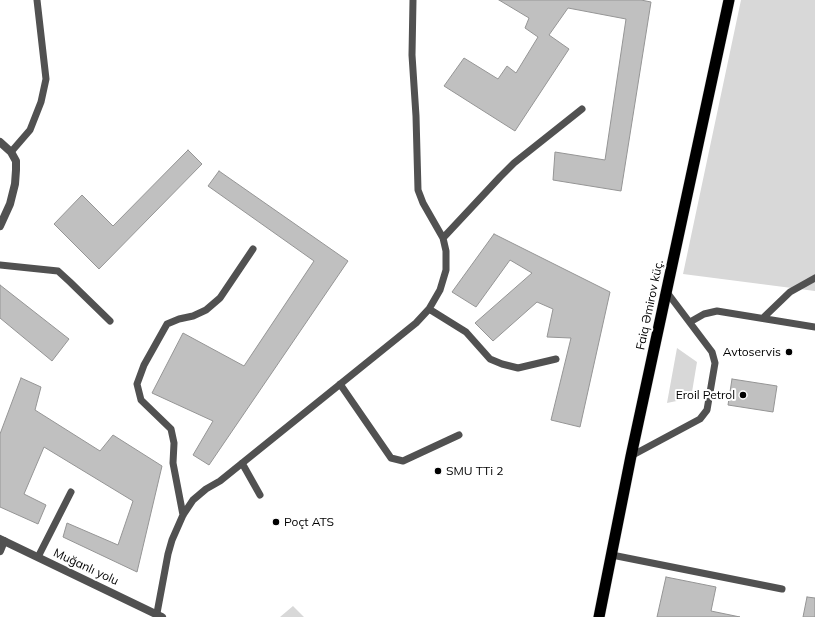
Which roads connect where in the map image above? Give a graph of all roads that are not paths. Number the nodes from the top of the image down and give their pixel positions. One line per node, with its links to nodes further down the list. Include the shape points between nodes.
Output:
1 (37, 0): 6 (lane, via 46,79 42,102 30,130)
2 (413, 0): 8 (lane, via 412,55 418,190)
3 (729, 0): 12 (highway, Faiq Əmirov küç.)
4 (582, 109): 8 (lane, via 514,163)
5 (0, 142): 6 (street)
6 (11, 152): 7 (street, via 16,161 16,184)
7 (0, 226)
8 (442, 238): 13 (lane, via 446,251 446,270 440,290)
9 (253, 249): 25 (lane, via 220,298 206,310 167,324 144,365 137,384 141,400 171,429 174,470)
10 (0, 264): 15 (lane, via 58,271)
11 (815, 278): 14 (lane, via 790,292)
12 (666, 291): 16 (lane); 21 (highway, Faiq Əmirov küç.)
13 (429, 309): 18 (lane, via 466,332 490,359 502,364 518,368); 19 (lane)
14 (763, 318): 16 (lane, via 717,311 704,314); 17 (lane)
15 (110, 321)
16 (690, 322): 21 (lane, via 712,352 715,363 707,410 700,419)
17 (815, 327)
18 (556, 359)
19 (340, 384): 20 (lane, via 391,458 403,461); 22 (lane)
20 (459, 435)
21 (631, 456): 28 (highway, Faiq Əmirov küç.)
22 (242, 463): 24 (lane); 25 (lane, via 193,500)
23 (70, 492): 29 (lane)
24 (260, 495)
25 (183, 514): 31 (lane, via 168,554)
26 (2, 540): 27 (street); 29 (street, Muğanlı yolu)
27 (0, 551)
28 (612, 555): 30 (lane); 32 (highway, Faiq Əmirov küç.)
29 (38, 557): 31 (street, Muğanlı yolu)
30 (782, 589)
31 (159, 615)
32 (599, 617)

